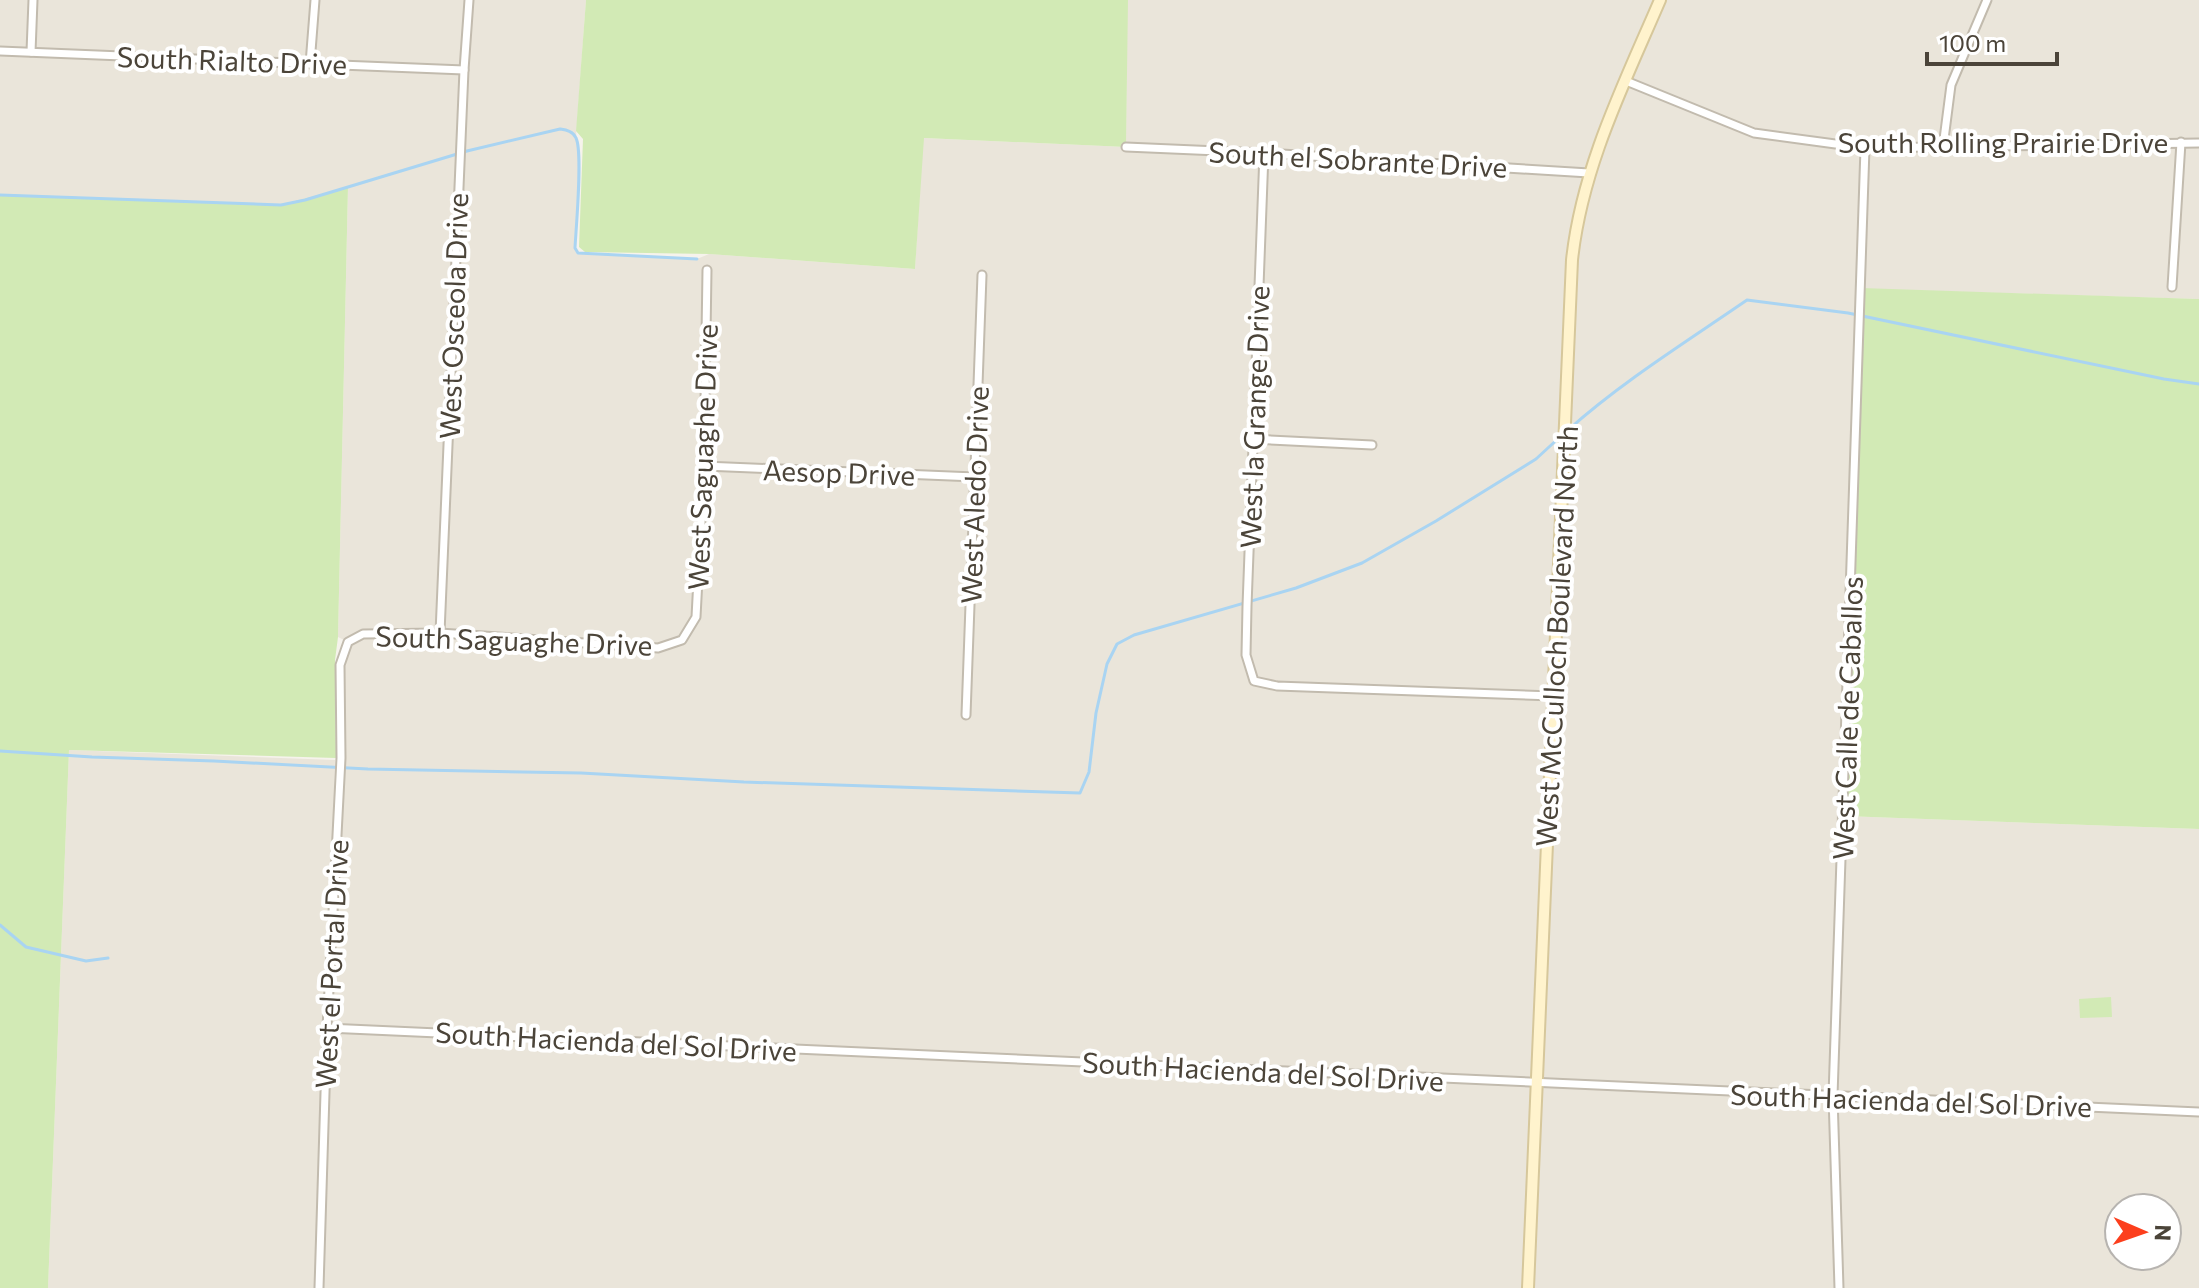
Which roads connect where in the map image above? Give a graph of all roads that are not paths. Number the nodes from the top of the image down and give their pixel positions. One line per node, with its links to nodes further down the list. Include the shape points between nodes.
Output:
1 (33, 0): 7 (street)
2 (315, 0): 8 (street)
3 (469, 0): 9 (street, West Osceola Drive)
4 (1660, 0): 10 (main road, West McCulloch Boulevard North)
5 (1987, 0): 14 (street, via 1951,85)
6 (0, 51): 7 (street, South Rialto Drive)
7 (31, 52): 8 (street, South Rialto Drive)
8 (310, 64): 9 (street, South Rialto Drive)
9 (464, 70): 25 (street, West Osceola Drive)
10 (1626, 81): 15 (street, South Rolling Prairie Drive, via 1754,133); 17 (main road, West McCulloch Boulevard North)
11 (2181, 142): 12 (street, South Rolling Prairie Drive); 14 (street, South Rolling Prairie Drive); 20 (street)
12 (2199, 143)
13 (1126, 147): 16 (street, South el Sobrante Drive)
14 (1943, 147): 15 (street, South Rolling Prairie Drive)
15 (1865, 148): 32 (street, West Calle de Caballos)
16 (1264, 153): 17 (street, South el Sobrante Drive); 21 (street, West la Grange Drive)
17 (1589, 173): 28 (main road, West McCulloch Boulevard North, via 1572,260)
18 (707, 270): 23 (street, West Saguaghe Drive)
19 (982, 275): 24 (street, West Aledo Drive)
20 (2172, 287)
21 (1252, 439): 22 (street); 28 (street, West la Grange Drive, via 1246,655 1254,681)
22 (1372, 445)
23 (704, 466): 24 (street, Aesop Drive); 26 (street, West Saguaghe Drive, via 696,617)
24 (975, 477): 29 (street, West Aledo Drive)
25 (440, 633): 26 (street, South Saguaghe Drive, via 658,648); 27 (street, South Saguaghe Drive, via 363,634)
26 (682, 640)
27 (348, 642): 30 (street, West el Portal Drive, via 340,665 341,758)
28 (1553, 696): 31 (main road, West McCulloch Boulevard North)
29 (966, 715)
30 (327, 1028): 31 (street, South Hacienda del Sol Drive); 34 (street, West el Portal Drive)
31 (1537, 1083): 32 (street, South Hacienda del Sol Drive); 35 (main road, West McCulloch Boulevard North)
32 (1833, 1096): 33 (street, South Hacienda del Sol Drive); 36 (street, West Calle de Caballos)
33 (2199, 1112)
34 (319, 1288)
35 (1528, 1288)
36 (1839, 1288)

